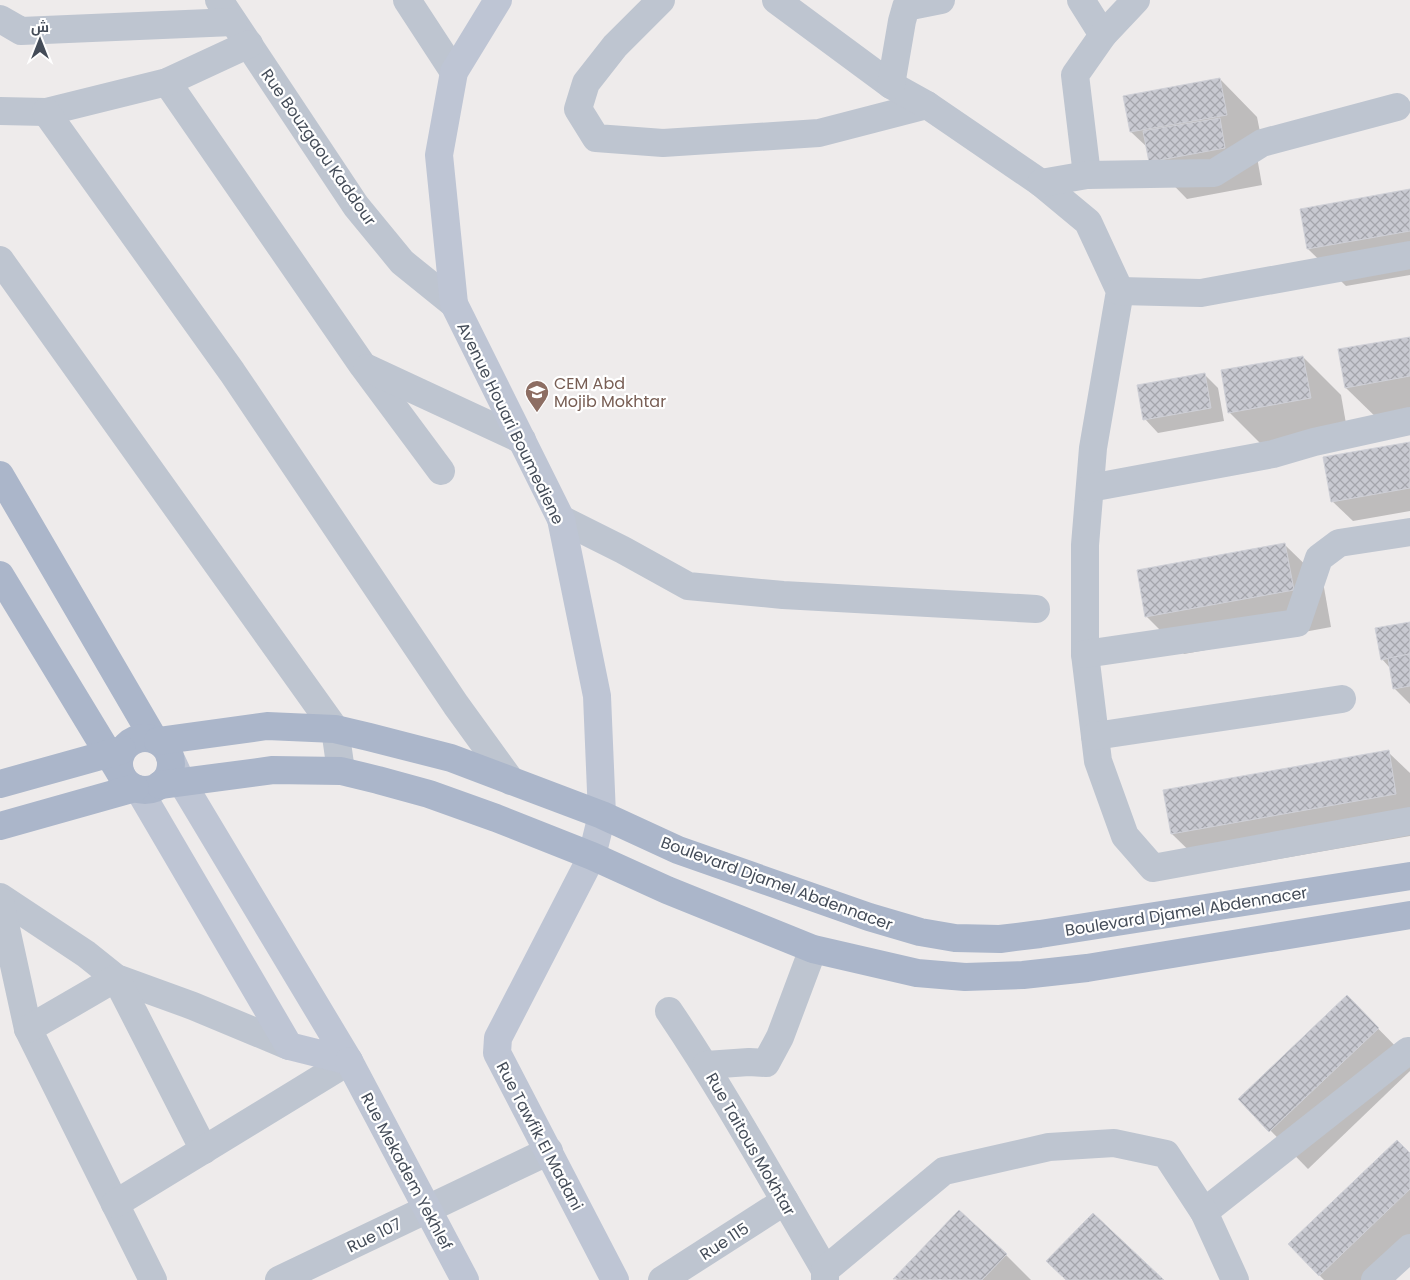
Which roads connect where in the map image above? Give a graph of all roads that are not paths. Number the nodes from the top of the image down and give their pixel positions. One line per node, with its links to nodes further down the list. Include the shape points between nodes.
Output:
1 (407, 0): 12 (street)
2 (498, 0): 12 (street, Avenue Houari Boumediene)
3 (661, 0): 15 (street, via 615,46 586,83 578,109 596,138 663,143 819,133)
4 (776, 0): 14 (street)
5 (941, 0): 14 (street, via 906,7)
6 (1081, 0): 10 (street)
7 (1136, 0): 10 (street)
8 (226, 11): 9 (street, via 21,31); 11 (street, Rue Bouzgaou Kaddour)
9 (0, 19)
10 (1103, 36): 19 (street, via 1075,75)
11 (249, 44): 13 (street); 24 (street, Rue Bouzgaou Kaddour, via 356,206 402,262)
12 (454, 72): 24 (street, Avenue Houari Boumediene, via 439,155)
13 (167, 82): 18 (street); 25 (street)
14 (891, 85): 15 (street)
15 (927, 105): 20 (street)
16 (1397, 107): 19 (street, via 1262,143 1214,173)
17 (0, 111): 18 (street)
18 (46, 112): 41 (street, via 232,372)
19 (1087, 175): 20 (street)
20 (1041, 183): 23 (street, via 1088,222)
21 (1410, 255): 23 (street, via 1201,293)
22 (0, 260): 37 (street)
23 (1120, 291): 30 (street, via 1093,448)
24 (454, 304): 27 (street, Avenue Houari Boumediene)
25 (363, 366): 27 (street); 28 (street)
26 (1410, 421): 30 (street, via 1274,454)
27 (522, 440): 31 (street, Avenue Houari Boumediene)
28 (441, 471)
29 (0, 475): 39 (main road)
30 (1090, 488): 35 (street, via 1085,545)
31 (561, 519): 34 (street, via 688,586); 43 (street, Avenue Houari Boumediene, via 597,696)
32 (1410, 532): 35 (street, via 1339,544 1319,558 1297,623)
33 (0, 575): 39 (main road)
34 (1036, 610)
35 (1085, 654): 38 (street)
36 (1342, 699): 38 (street)
37 (335, 729): 39 (main road, Boulevard Djamel Abdennacer, via 267,726); 40 (street); 41 (main road, Boulevard Djamel Abdennacer, via 451,758)
38 (1095, 736): 44 (street, via 1098,762 1125,836 1154,868)
39 (145, 766): 40 (main road); 42 (main road); 45 (main road); 54 (street); 56 (street, Rue Mekadem Yekhlef)
40 (340, 771): 46 (main road, via 429,794)
41 (510, 781): 43 (main road, Boulevard Djamel Abdennacer)
42 (0, 784)
43 (602, 815): 46 (street, Avenue Houari Boumediene); 47 (main road, Boulevard Djamel Abdennacer, via 678,850 869,917 955,938 1000,939 1040,934)
44 (1410, 821)
45 (0, 826)
46 (592, 856): 50 (main road); 59 (street, Rue Tawfik El Madani, via 498,1038 497,1053)
47 (1410, 876)
48 (0, 899): 51 (street, via 86,954); 53 (street)
49 (1410, 915): 50 (main road, via 1087,968 1023,974 965,977 917,973)
50 (814, 949): 57 (street, via 780,1037 766,1063)
51 (116, 978): 53 (street); 54 (street); 58 (street)
52 (669, 1011): 57 (street, Rue Taitous Mokhtar)
53 (28, 1029): 61 (street)
54 (289, 1046): 56 (street)
55 (1408, 1052): 63 (street)
56 (349, 1061): 58 (street); 62 (street, Rue Mekadem Yekhlef)
57 (706, 1066): 60 (street, Rue Taitous Mokhtar)
58 (204, 1150): 61 (street)
59 (549, 1150): 62 (street, Rue 107); 69 (street, Rue Tawfik El Madani)
60 (785, 1201): 65 (street, Rue Taitous Mokhtar); 70 (street, Rue 115)
61 (115, 1204): 66 (street)
62 (427, 1209): 67 (street, Rue 107); 68 (street, Rue Mekadem Yekhlef)
63 (1204, 1212): 65 (street, via 1166,1154 1114,1143 1049,1147 944,1171); 71 (street)
64 (1410, 1248): 72 (street)
65 (825, 1275)
66 (143, 1277)
67 (279, 1280)
68 (465, 1280)
69 (615, 1280)
70 (662, 1280)
71 (1235, 1280)
72 (1376, 1280)

